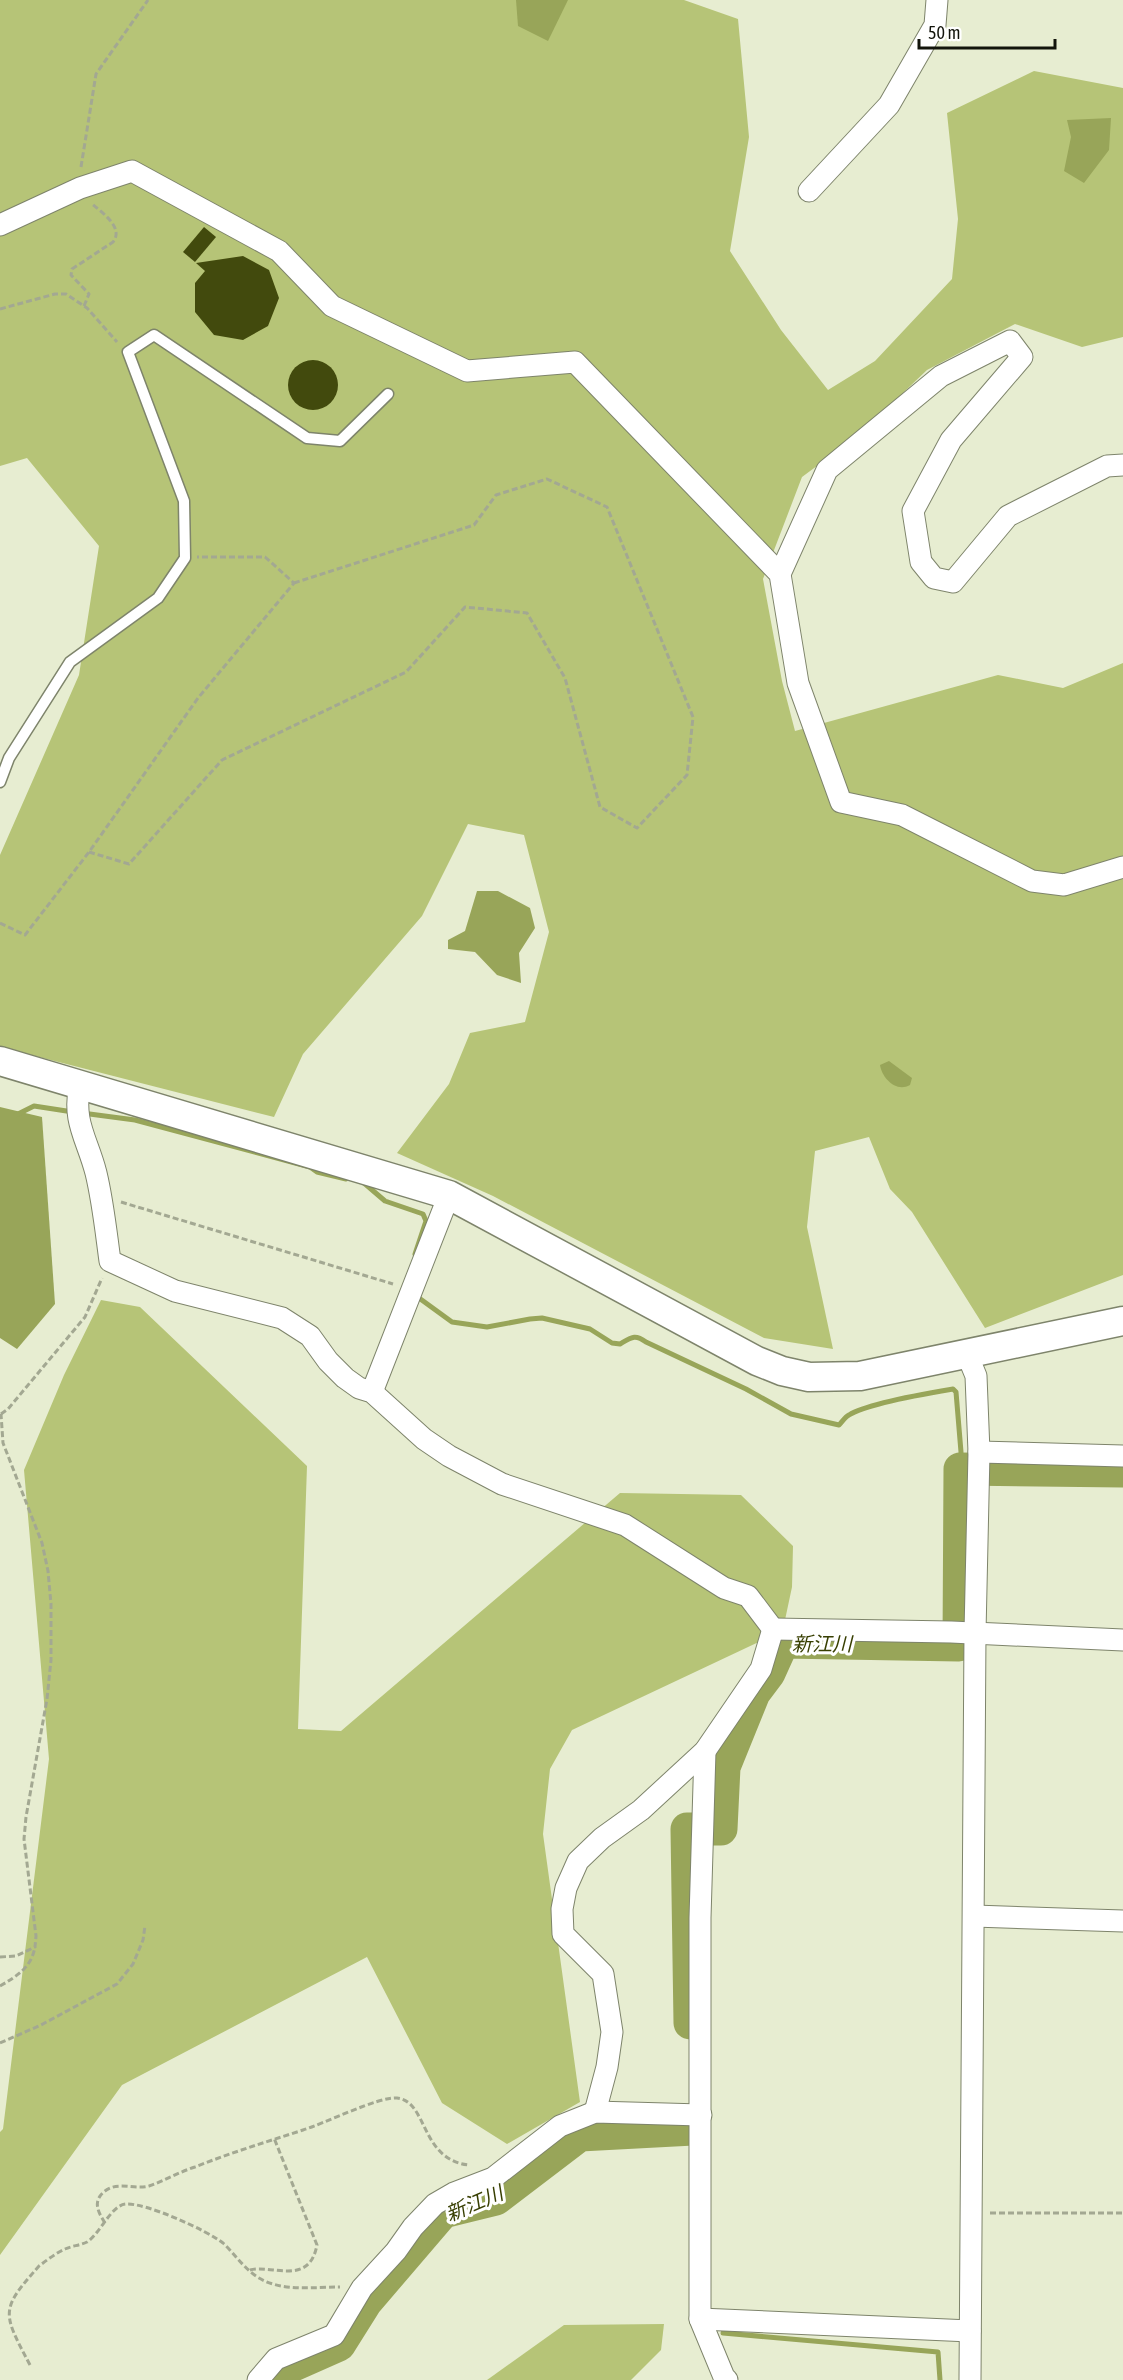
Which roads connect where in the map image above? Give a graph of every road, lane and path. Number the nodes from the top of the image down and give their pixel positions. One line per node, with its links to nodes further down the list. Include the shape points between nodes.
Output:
1 (148, 0): 3 (path, via 96,74)
2 (937, 0): 4 (street, via 935,25 889,105)
3 (80, 188): 5 (street); 6 (path, via 117,231 112,242 72,269 74,280 89,294); 12 (street, via 132,171 279,250 332,306 467,371 575,362)
4 (809, 191)
5 (0, 225)
6 (84, 306): 7 (path, via 66,294 55,294); 8 (path)
7 (0, 309)
8 (128, 352): 9 (lane, via 154,335 307,438 340,441); 11 (lane, via 184,501)
9 (388, 394)
10 (1123, 465): 12 (street, via 1107,466 1008,516 953,582 934,578 921,562 913,510 951,440 1022,357 1010,341 941,376 827,470)
11 (185, 558): 13 (path, via 265,557); 14 (lane, via 158,598 70,662 9,758)
12 (780, 574): 16 (street, via 798,683 841,802 902,814 1032,881 1064,885)
13 (294, 583): 15 (path, via 198,698); 15 (path, via 474,525 496,495 547,479 607,507 693,717 687,775 637,828 600,807 565,678 526,613 465,607 406,672 222,760 129,864)
14 (0, 782)
15 (89, 852): 17 (path, via 25,935)
16 (1123, 867)
17 (0, 923)
18 (0, 1061): 19 (street)
19 (80, 1084): 20 (street); 21 (street, via 77,1116)
20 (449, 1195): 23 (street); 25 (street, via 782,1371 809,1377 860,1376)
21 (101, 1202): 22 (street); 23 (path, via 123,1202 152,1210)
22 (110, 1261): 26 (street, via 175,1291 282,1318 310,1336 345,1378); 27 (path, via 85,1317)
23 (412, 1290): 26 (street)
24 (1123, 1321): 25 (street)
25 (967, 1354): 28 (street, via 976,1376)
26 (372, 1392): 30 (street, via 449,1456 502,1484 625,1526 724,1588 748,1596)
27 (1, 1415): 37 (path, via 3,1443 42,1543 51,1604 47,1699 24,1839)
28 (979, 1453): 29 (street); 31 (street)
29 (1123, 1456)
30 (773, 1629): 31 (street); 33 (street, via 761,1669)
31 (974, 1633): 32 (street); 34 (street)
32 (1123, 1640)
33 (705, 1751): 41 (street, via 578,1861 566,1888 563,1934 603,1974 612,2032); 42 (street, via 699,1918)
34 (974, 1916): 35 (street); 45 (street)
35 (1123, 1921)
36 (145, 1926): 40 (path, via 133,1964 117,1984)
37 (35, 1947): 38 (path, via 16,1956); 39 (path, via 25,1970)
38 (0, 1957)
39 (0, 1986)
40 (0, 2043)
41 (595, 2112): 42 (street); 44 (street, via 560,2126)
42 (701, 2115): 52 (street)
43 (274, 2138): 44 (path, via 396,2098 412,2104 429,2138 444,2157); 47 (path, via 151,2185 114,2186 106,2190 97,2203); 48 (path, via 316,2251 297,2270)
44 (504, 2170): 49 (street, via 435,2204)
45 (971, 2213): 46 (path); 53 (street)
46 (1123, 2213)
47 (105, 2223): 48 (path, via 118,2207 126,2204 158,2212 208,2233); 50 (path, via 86,2242 45,2261)
48 (250, 2270): 49 (path, via 276,2285)
49 (362, 2288): 55 (street, via 334,2335 276,2359)
50 (6, 2301)
51 (3, 2314): 54 (path)
52 (700, 2319): 53 (street); 56 (street)
53 (970, 2331): 57 (street)
54 (30, 2365)
55 (258, 2380)
56 (728, 2380)
57 (970, 2380)

